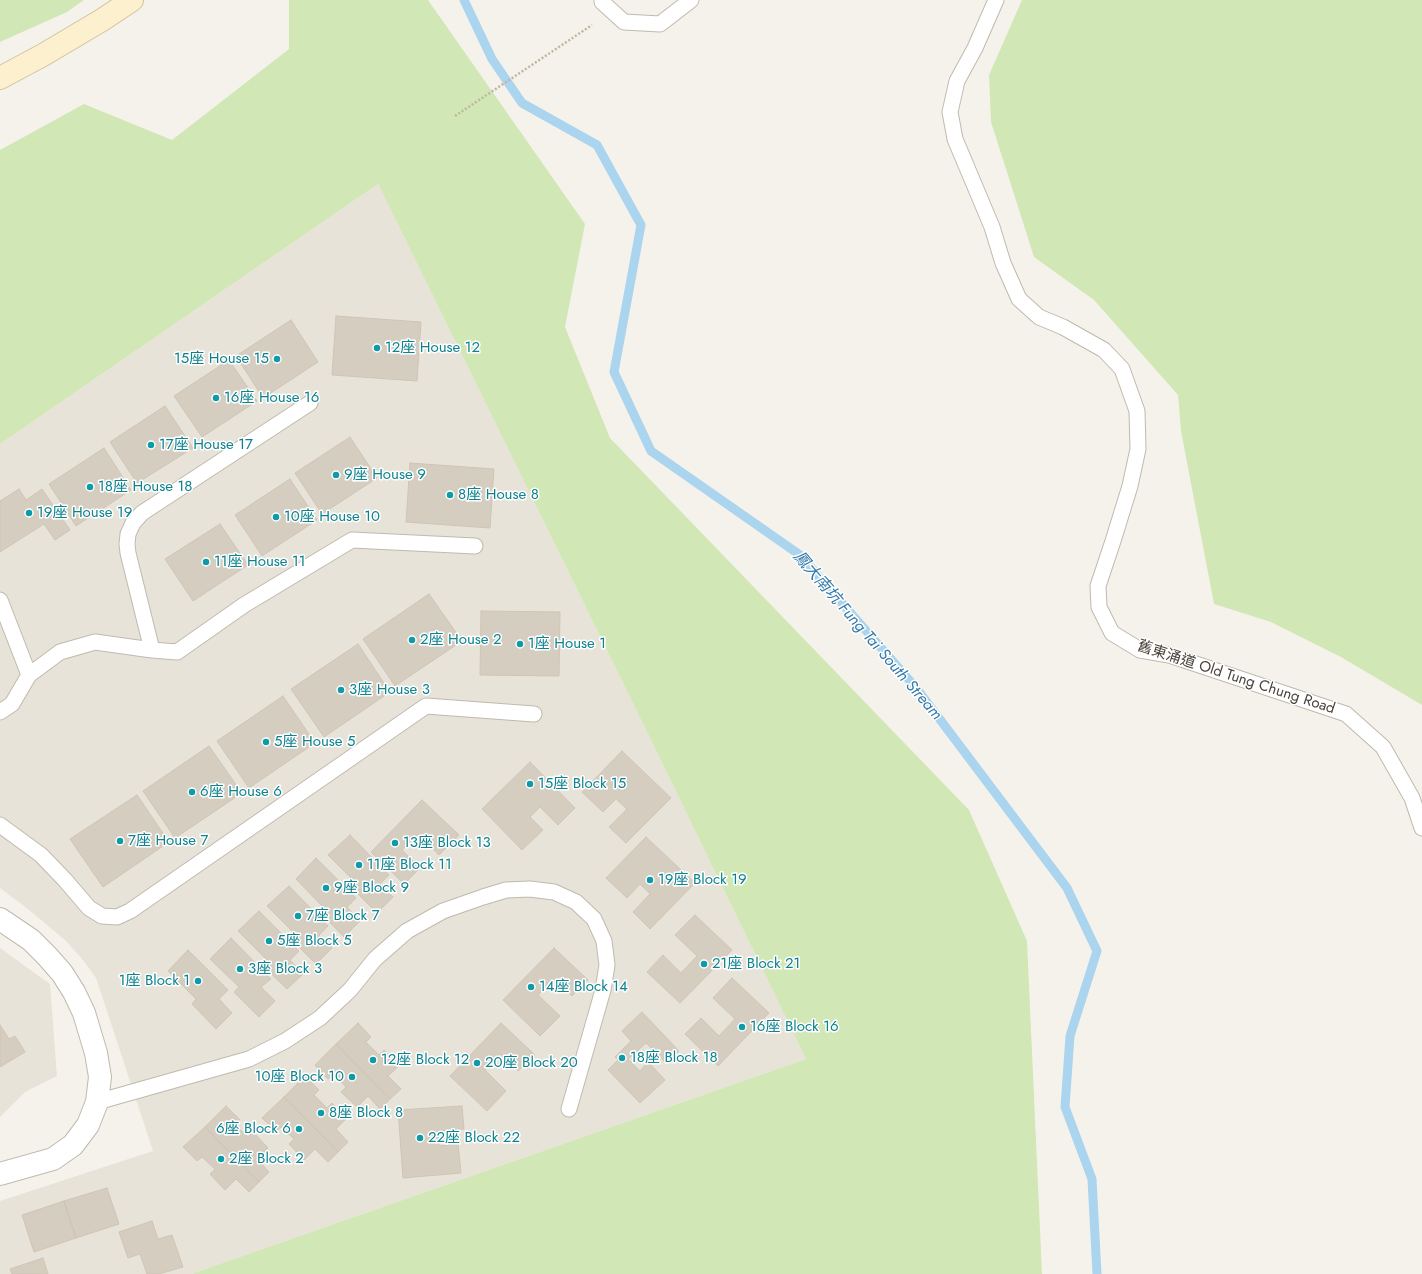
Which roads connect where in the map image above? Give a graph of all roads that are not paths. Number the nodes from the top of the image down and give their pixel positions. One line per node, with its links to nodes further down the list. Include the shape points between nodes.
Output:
1 (132, 0): 5 (main road, via 43,55)
2 (602, 0): 3 (lane, via 624,22 660,24)
3 (691, 0)
4 (996, 0): 14 (lane, 舊東涌道 Old Tung Chung Road, via 957,81 950,112 955,139 1019,299 1039,317 1104,350 1122,369 1137,411 1138,449 1126,500 1098,586 1099,607 1108,626 1112,633 1140,650 1169,655 1346,714 1383,747 1412,798)
5 (0, 78)
6 (310, 402): 9 (lane, via 142,513 133,523 128,534 128,554)
7 (474, 546): 9 (lane, via 352,540 244,605 177,652)
8 (0, 600): 10 (lane)
9 (152, 650): 10 (lane, via 95,642 60,652)
10 (29, 675): 11 (lane, via 12,704)
11 (0, 712)
12 (534, 714): 13 (lane, via 426,706 130,912 117,917 102,916 89,908 41,855)
13 (0, 825)
14 (1422, 828)
15 (0, 919): 16 (street, via 31,940 62,973 74,992 84,1013 96,1053 100,1077)
16 (97, 1102): 17 (lane, via 249,1059 285,1041 320,1018 350,990 375,959 407,931 443,911 483,897 506,890 530,889 554,892 576,902 594,919 604,941 607,965 603,990); 18 (street, via 88,1125 73,1145 53,1159)
17 (569, 1109)
18 (0, 1174)

